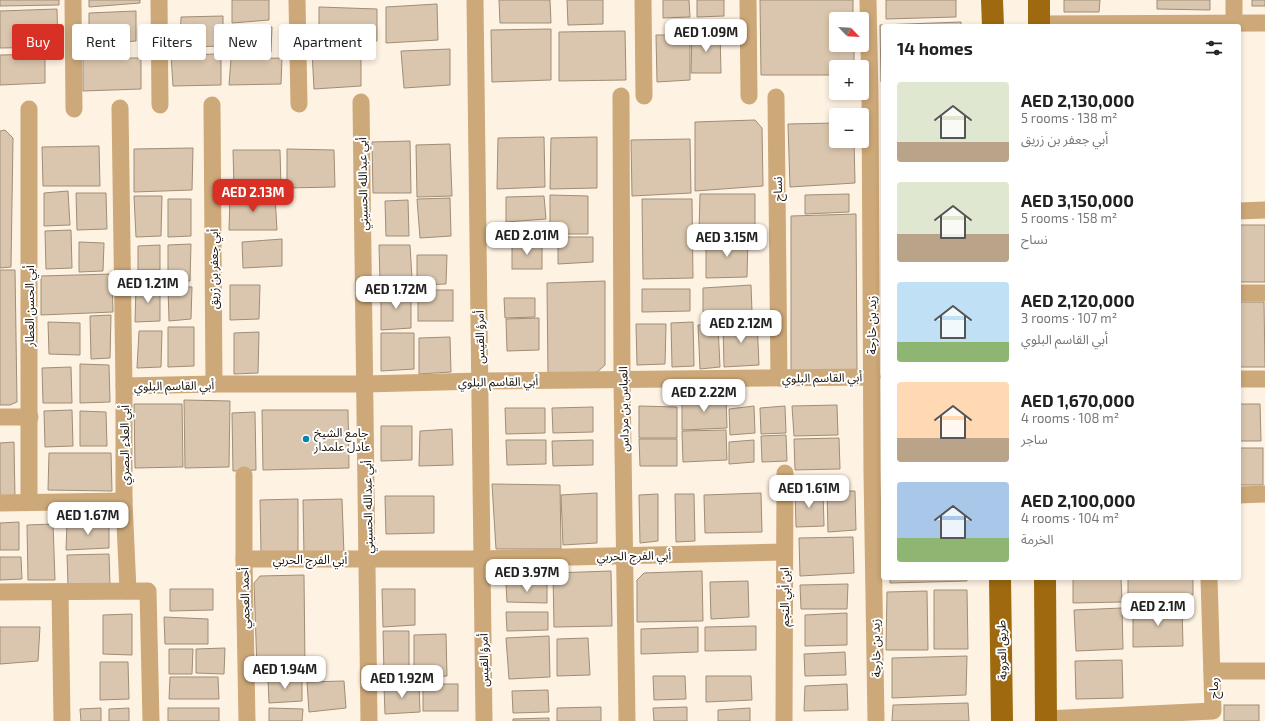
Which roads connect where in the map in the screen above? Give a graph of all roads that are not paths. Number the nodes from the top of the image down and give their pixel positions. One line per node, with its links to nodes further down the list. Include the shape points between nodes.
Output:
1 (73, 0): 26 (street)
2 (158, 0): 22 (street)
3 (297, 0): 21 (street)
4 (475, 0): 36 (street, أمرؤ القيس)
5 (643, 0): 17 (street)
6 (748, 0): 18 (street)
7 (868, 0): 31 (street, زيد بن خارجة)
8 (992, 0): 13 (main road)
9 (1039, 0): 14 (main road)
10 (1234, 0): 12 (street)
11 (1265, 22): 12 (street)
12 (1234, 23): 15 (street)
13 (993, 24)
14 (1039, 24)
15 (1192, 24)
16 (621, 96): 35 (street, العباس بن مرداس)
17 (644, 96)
18 (749, 96)
19 (776, 97): 32 (street, نساح)
20 (361, 102): 38 (street, أبي عبدالله الحسيني)
21 (299, 104)
22 (160, 105)
23 (212, 105): 37 (street, أبي جعفر بن زريق)
24 (120, 108): 39 (street, أبي العلاء البصري)
25 (29, 109): 41 (street, أبي الحسن العطار)
26 (74, 109)
27 (1241, 210): 28 (street)
28 (1265, 210)
29 (1265, 293): 30 (street)
30 (1241, 294)
31 (872, 377): 32 (street, أبي القاسم البلوي); 70 (street, زيد بن خارجة)
32 (779, 378): 35 (street, أبي القاسم البلوي)
33 (1241, 379): 34 (street)
34 (1265, 379)
35 (622, 380): 36 (street, أبي القاسم البلوي); 50 (street, العباس بن مرداس)
36 (480, 381): 38 (street, أبي القاسم البلوي); 53 (street, أمرؤ القيس)
37 (214, 384): 38 (street, أبي القاسم البلوي); 39 (street, أبي القاسم البلوي)
38 (366, 384): 52 (street, أبي عبدالله الحسيني)
39 (124, 386): 46 (street, أبي العلاء البصري)
40 (0, 417): 41 (street)
41 (30, 417): 47 (street, أبي الحسن العطار)
42 (785, 473): 49 (street, ابن أبي النجم)
43 (244, 475): 51 (street, أحمد العجمي)
44 (1265, 494): 45 (street)
45 (1241, 495)
46 (124, 501): 47 (street); 57 (street, أبي العلاء البصري)
47 (29, 502): 48 (street)
48 (0, 503)
49 (784, 552): 50 (street, أبي الفرج الحربي); 69 (street, ابن أبي النجم)
50 (624, 555): 53 (street, أبي الفرج الحربي); 68 (street, العباس بن مرداس)
51 (244, 559): 52 (street, أبي الفرج الحربي); 65 (street, أحمد العجمي)
52 (368, 559): 53 (street, أبي الفرج الحربي); 66 (street, أبي عبدالله الحسيني)
53 (481, 559): 67 (street, أمرؤ القيس)
54 (1000, 580): 71 (main road, طريق العروبة)
55 (1045, 580): 62 (main road)
56 (1210, 580): 60 (street)
57 (128, 591): 59 (street); 64 (street, via 148,591)
58 (0, 592): 59 (street)
59 (60, 592): 63 (street)
60 (1212, 671): 61 (street, رماح); 62 (street, رماح, via 1213,711)
61 (1265, 671)
62 (1046, 720)
63 (62, 721)
64 (151, 721)
65 (247, 721)
66 (369, 721)
67 (484, 721)
68 (627, 721)
69 (784, 721)
70 (876, 721)
71 (1002, 721)

